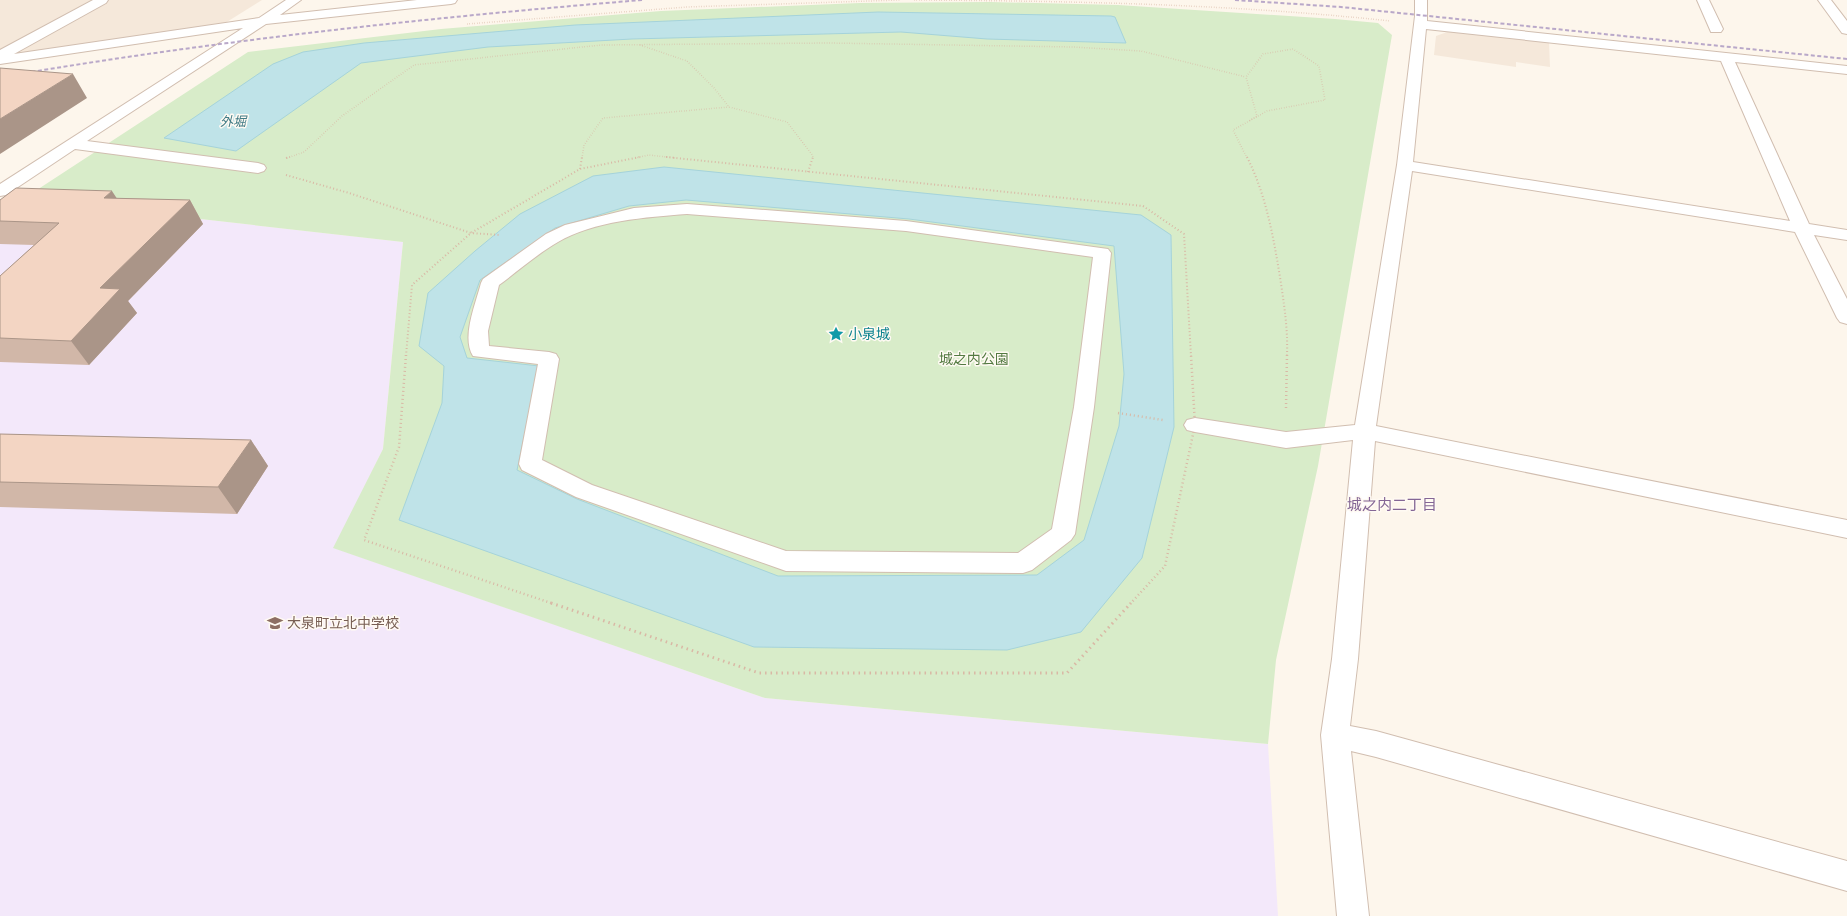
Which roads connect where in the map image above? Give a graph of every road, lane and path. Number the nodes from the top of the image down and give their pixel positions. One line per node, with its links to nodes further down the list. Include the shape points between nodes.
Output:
1 (102, 0): 16 (street)
2 (295, 0): 9 (street)
3 (451, 0): 9 (street)
4 (900, 0): 11 (path, via 687,7)
5 (914, 0): 10 (path, via 1236,8)
6 (1421, 0): 12 (street)
7 (1703, 0): 13 (street)
8 (1824, 0): 14 (street)
9 (262, 21): 18 (street); 23 (street)
10 (1394, 21)
11 (461, 24)
12 (1420, 24): 17 (street); 24 (street)
13 (1716, 29)
14 (1847, 30)
15 (638, 45): 20 (path, via 829,43 1141,50); 21 (path, via 687,61); 25 (path, via 601,45 414,65 342,116 304,152)
16 (0, 56)
17 (1726, 57): 19 (street); 29 (street)
18 (0, 60)
19 (1847, 70)
20 (1246, 78): 22 (path, via 1257,116); 37 (path, via 1263,54 1293,49 1319,66 1325,100 1267,112 1233,130 1255,173 1272,226 1288,329)
21 (729, 106): 26 (path, via 603,118 584,145); 27 (path, via 787,122 813,156)
22 (1249, 121)
23 (73, 144): 25 (street); 28 (street)
24 (1405, 165): 29 (street); 36 (street)
25 (258, 168): 30 (path, via 349,193)
26 (580, 169): 27 (path, via 649,155); 30 (path)
27 (808, 172): 35 (path, via 1143,206 1184,234)
28 (0, 191)
29 (1802, 228): 31 (street); 32 (street)
30 (471, 233): 35 (path, via 412,285 399,447 364,540 759,673 1067,673 1165,566)
31 (1847, 235)
32 (1847, 318)
33 (1084, 407): 33 (street, via 1063,534 1023,563 786,562 584,491 530,464 549,360 480,351 478,331 490,282 571,229 634,213 687,209 906,226 1102,253); 34 (path)
34 (1166, 420)
35 (1191, 425): 37 (street)
36 (1365, 431): 37 (street); 38 (street); 39 (street, via 1345,659)
37 (1286, 440)
38 (1847, 529)
39 (1335, 735): 40 (street, via 1391,748); 41 (street)
40 (1847, 876)
41 (1353, 916)

